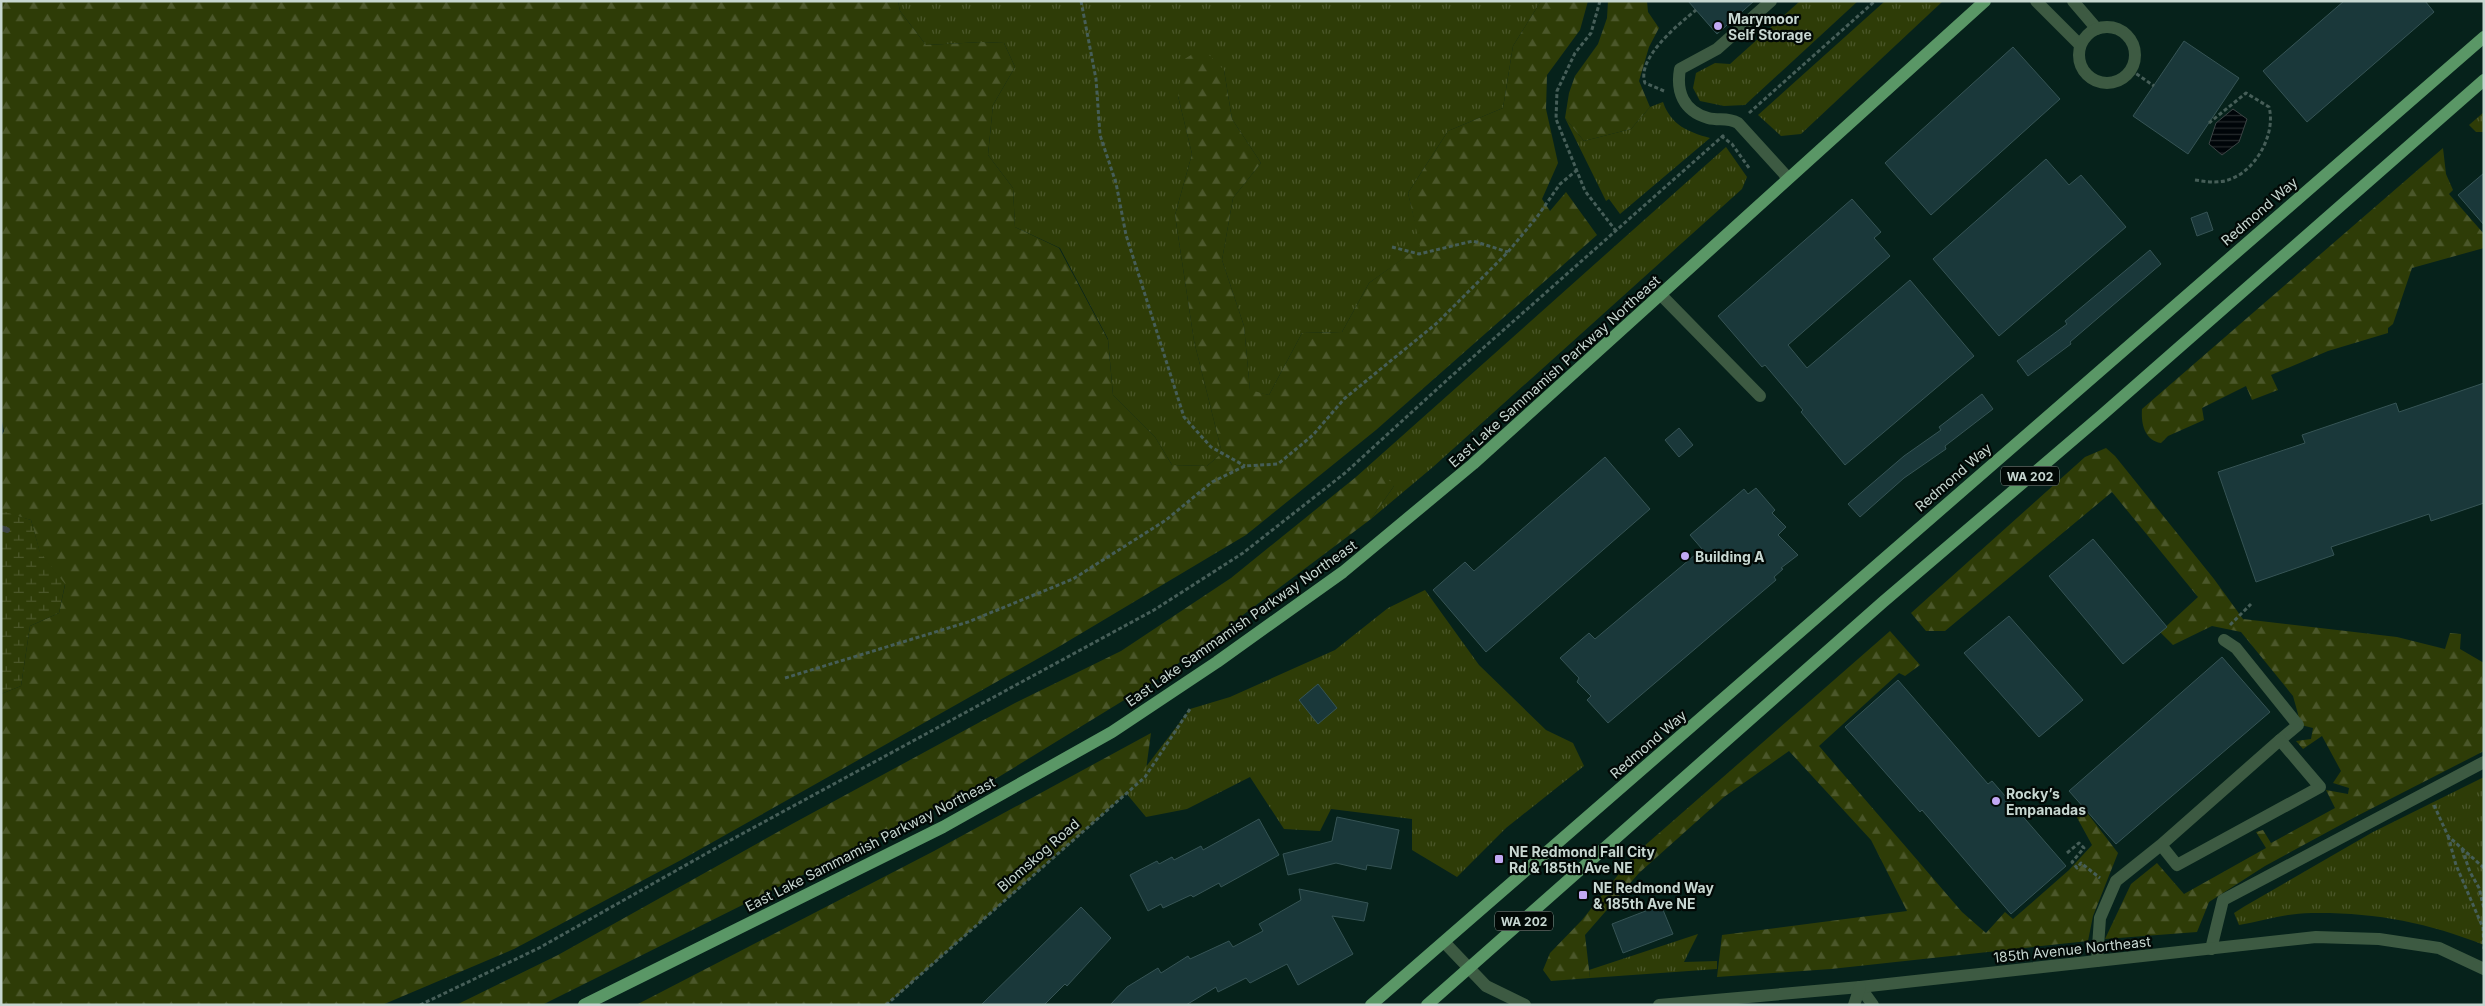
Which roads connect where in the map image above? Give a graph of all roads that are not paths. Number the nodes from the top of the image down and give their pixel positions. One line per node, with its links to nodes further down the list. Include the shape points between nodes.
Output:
1 (1772, 1): 9 (street, via 1717,49 1680,69 1677,83 1681,99 1694,111 1708,118 1730,118 1738,123)
2 (1985, 1): 9 (main road, East Lake Sammamish Parkway Northeast)
3 (2036, 1): 7 (street)
4 (2073, 1): 5 (street)
5 (2097, 29): 7 (street, via 2087,34); 7 (street, via 2113,28 2128,38 2135,54 2131,70 2116,82 2098,82 2083,71)
6 (2484, 37): 16 (main road, Redmond Way / WA 202)
7 (2080, 45)
8 (2484, 80): 19 (main road, WA 202, via 1883,602)
9 (1788, 178): 10 (main road, East Lake Sammamish Parkway Northeast)
10 (1662, 296): 11 (street); 22 (main road, East Lake Sammamish Parkway Northeast, via 1621,329 1473,464 1343,572 1112,732 943,827)
11 (1760, 396)
12 (2224, 640): 13 (street, via 2236,648 2298,725)
13 (2280, 740): 15 (street); 15 (street, via 2320,787 2177,865)
14 (2484, 762): 17 (street, via 2223,900)
15 (2161, 845): 18 (street, via 2116,881 2100,918)
16 (1444, 942): 19 (street); 23 (main road, WA 202)
17 (2211, 949): 18 (street, 185th Avenue Northeast); 20 (street, 185th Avenue Northeast, via 2316,938 2379,939 2439,948)
18 (2098, 961): 21 (street, 185th Avenue Northeast)
19 (1469, 969): 24 (main road, WA 202); 25 (street, via 1486,986)
20 (2484, 969)
21 (1860, 987): 26 (street, 185th Avenue Northeast); 27 (street); 28 (street)
22 (584, 1005)
23 (1371, 1005)
24 (1427, 1005)
25 (1525, 1005)
26 (1659, 1005)
27 (1854, 1005)
28 (1873, 1005)

